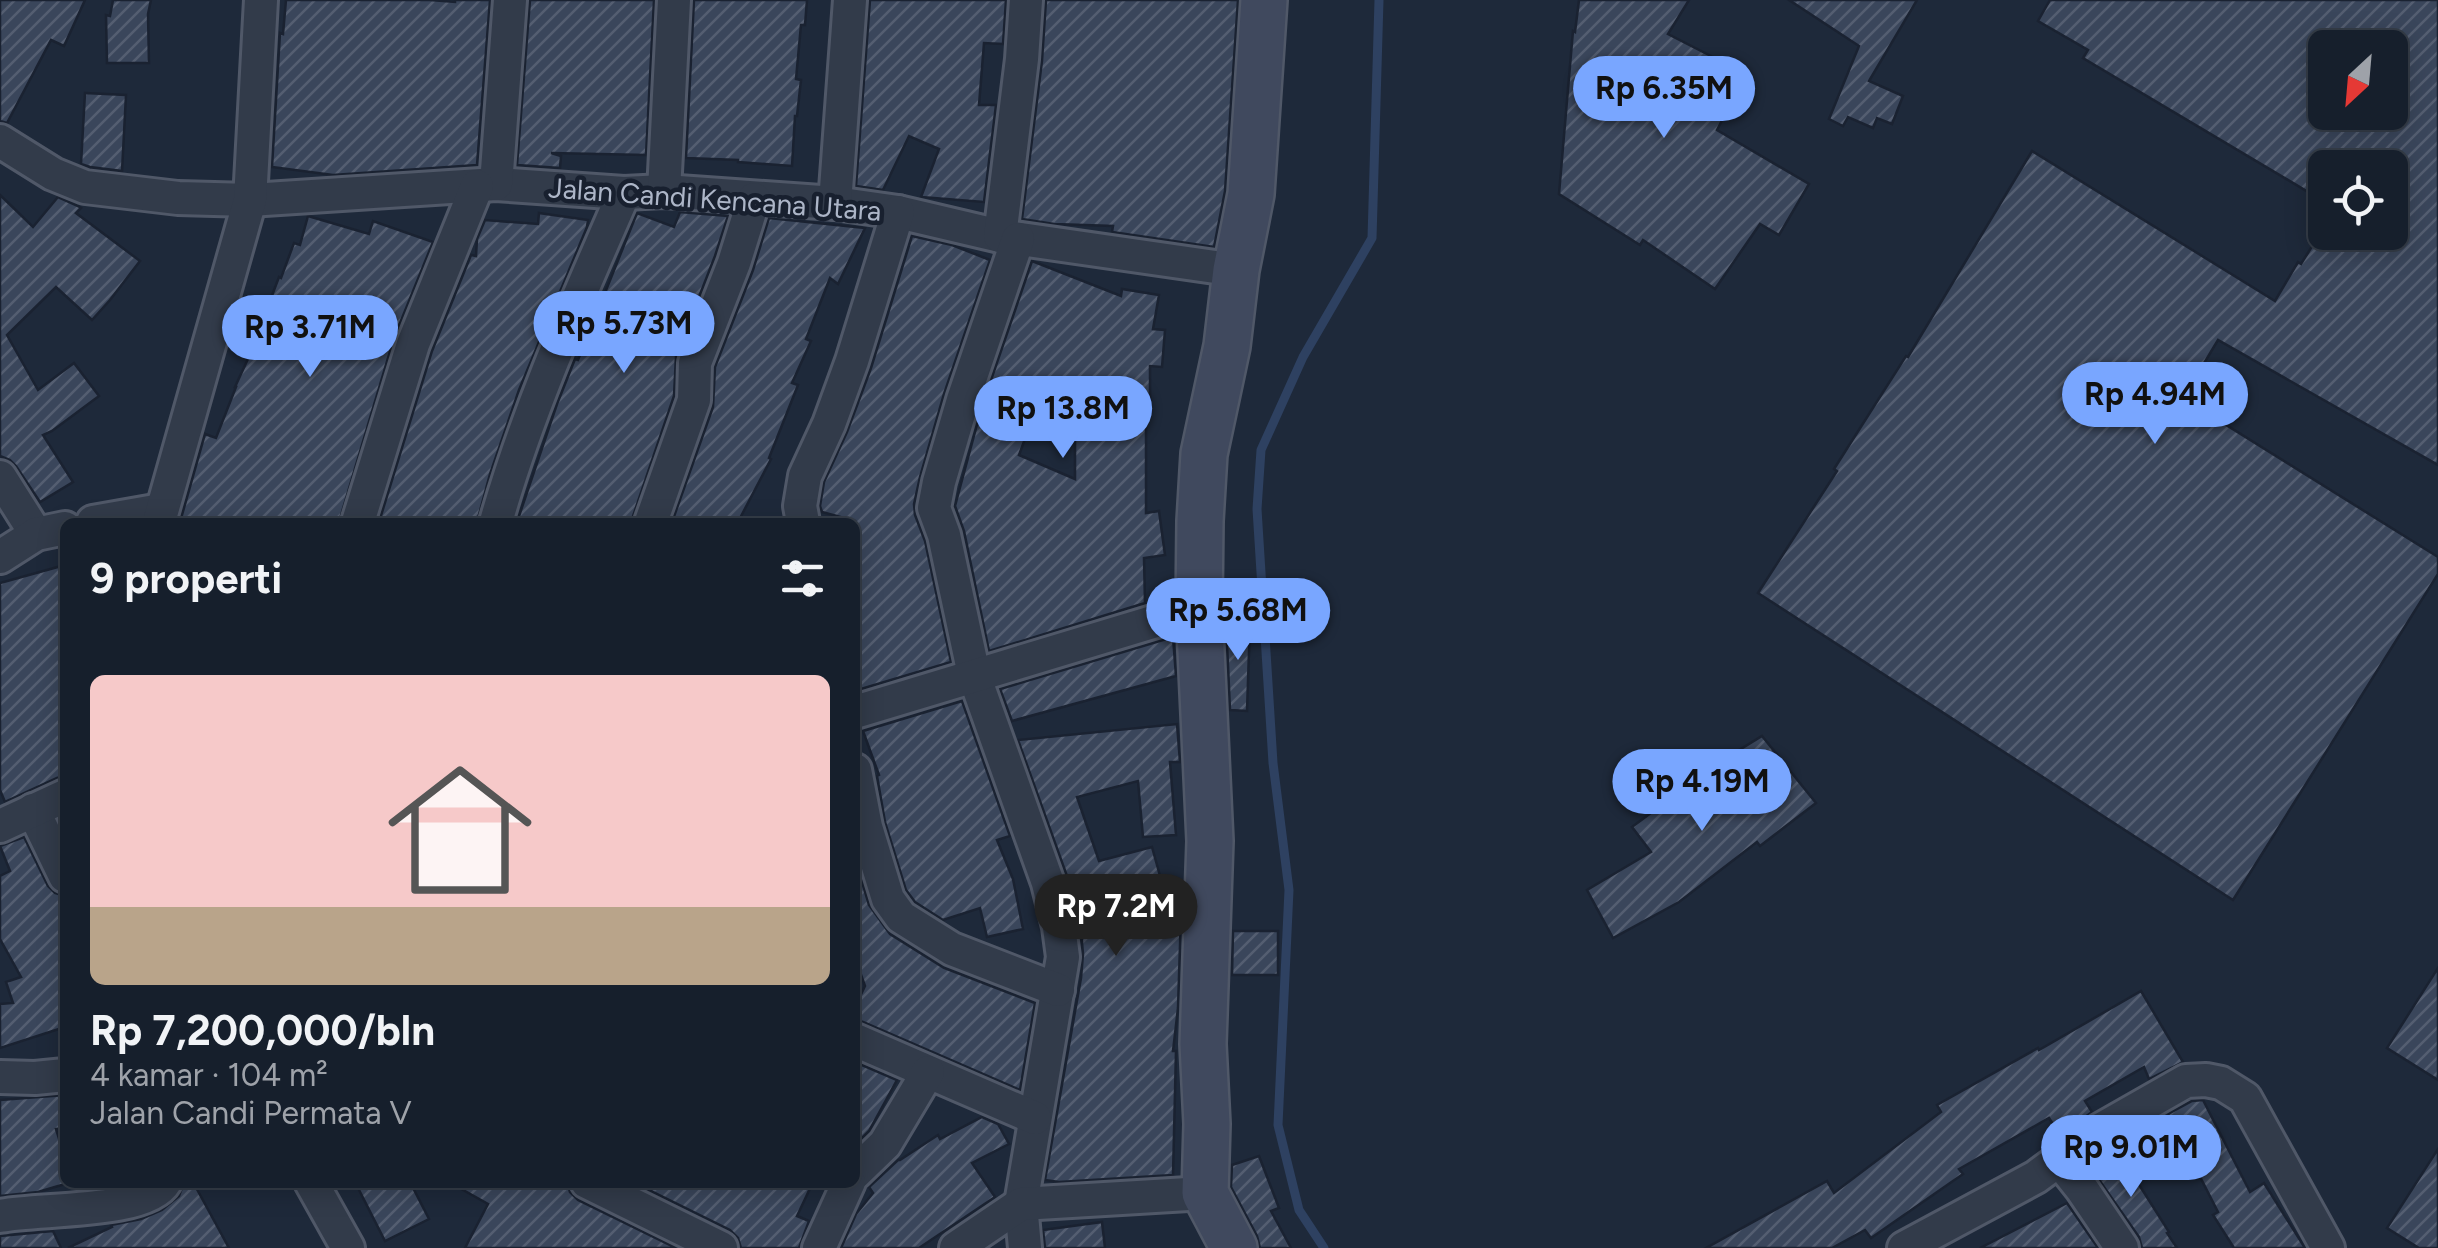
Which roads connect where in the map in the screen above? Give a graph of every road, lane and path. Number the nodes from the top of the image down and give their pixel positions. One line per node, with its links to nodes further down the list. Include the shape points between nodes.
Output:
1 (260, 0): 12 (street)
2 (510, 0): 8 (street)
3 (674, 0): 9 (street)
4 (850, 0): 13 (street)
5 (1026, 0): 15 (street)
6 (1264, 0): 16 (street, via 1251,194)
7 (0, 141): 12 (street, Jalan Candi Kencana Utara, via 84,187)
8 (487, 185): 10 (street, Jalan Candi Kencana Utara); 12 (street, Jalan Candi Kencana Utara); 19 (street, via 413,344)
9 (664, 192): 10 (street, Jalan Candi Kencana Utara); 11 (street, Jalan Candi Kencana Utara)
10 (624, 193): 20 (street, via 532,413)
11 (754, 199): 13 (street, Jalan Candi Kencana Utara); 21 (street, via 695,363 694,400)
12 (234, 200): 18 (street)
13 (835, 203): 14 (street, Jalan Candi Kencana Utara)
14 (898, 212): 15 (street, Jalan Candi Kencana Utara); 22 (street, via 830,424 805,476)
15 (1009, 237): 16 (street, Jalan Candi Kencana Utara); 26 (street, via 934,508)
16 (1236, 270): 25 (street, via 1204,454)
17 (0, 476): 23 (street)
18 (160, 516)
19 (359, 518)
20 (497, 518)
21 (652, 518)
22 (802, 518)
23 (50, 531): 24 (street)
24 (0, 558)
25 (1199, 608): 26 (street); 45 (street, via 1210,840)
26 (974, 675): 27 (street); 33 (street, via 1060,927)
27 (860, 710)
28 (60, 798): 29 (street)
29 (32, 810): 30 (street); 32 (street)
30 (0, 826)
31 (861, 830): 33 (street, via 902,917 952,949)
32 (60, 866)
33 (1058, 990): 38 (street)
34 (860, 1042): 35 (street)
35 (928, 1072): 38 (street); 40 (street, via 885,1144)
36 (0, 1076): 37 (street)
37 (60, 1076)
38 (1035, 1118): 46 (street)
39 (2058, 1160): 54 (street); 55 (street); 56 (street, via 2186,1081 2220,1083 2245,1098)
40 (860, 1168)
41 (162, 1188): 47 (street, via 127,1203)
42 (314, 1188): 48 (street)
43 (599, 1188): 49 (street)
44 (846, 1188): 50 (street)
45 (1205, 1193): 46 (street); 53 (street)
46 (1021, 1204): 51 (street); 52 (street)
47 (0, 1216)
48 (348, 1248)
49 (721, 1248)
50 (820, 1248)
51 (956, 1248)
52 (1025, 1248)
53 (1234, 1248)
54 (1904, 1248)
55 (2122, 1248)
56 (2328, 1248)

